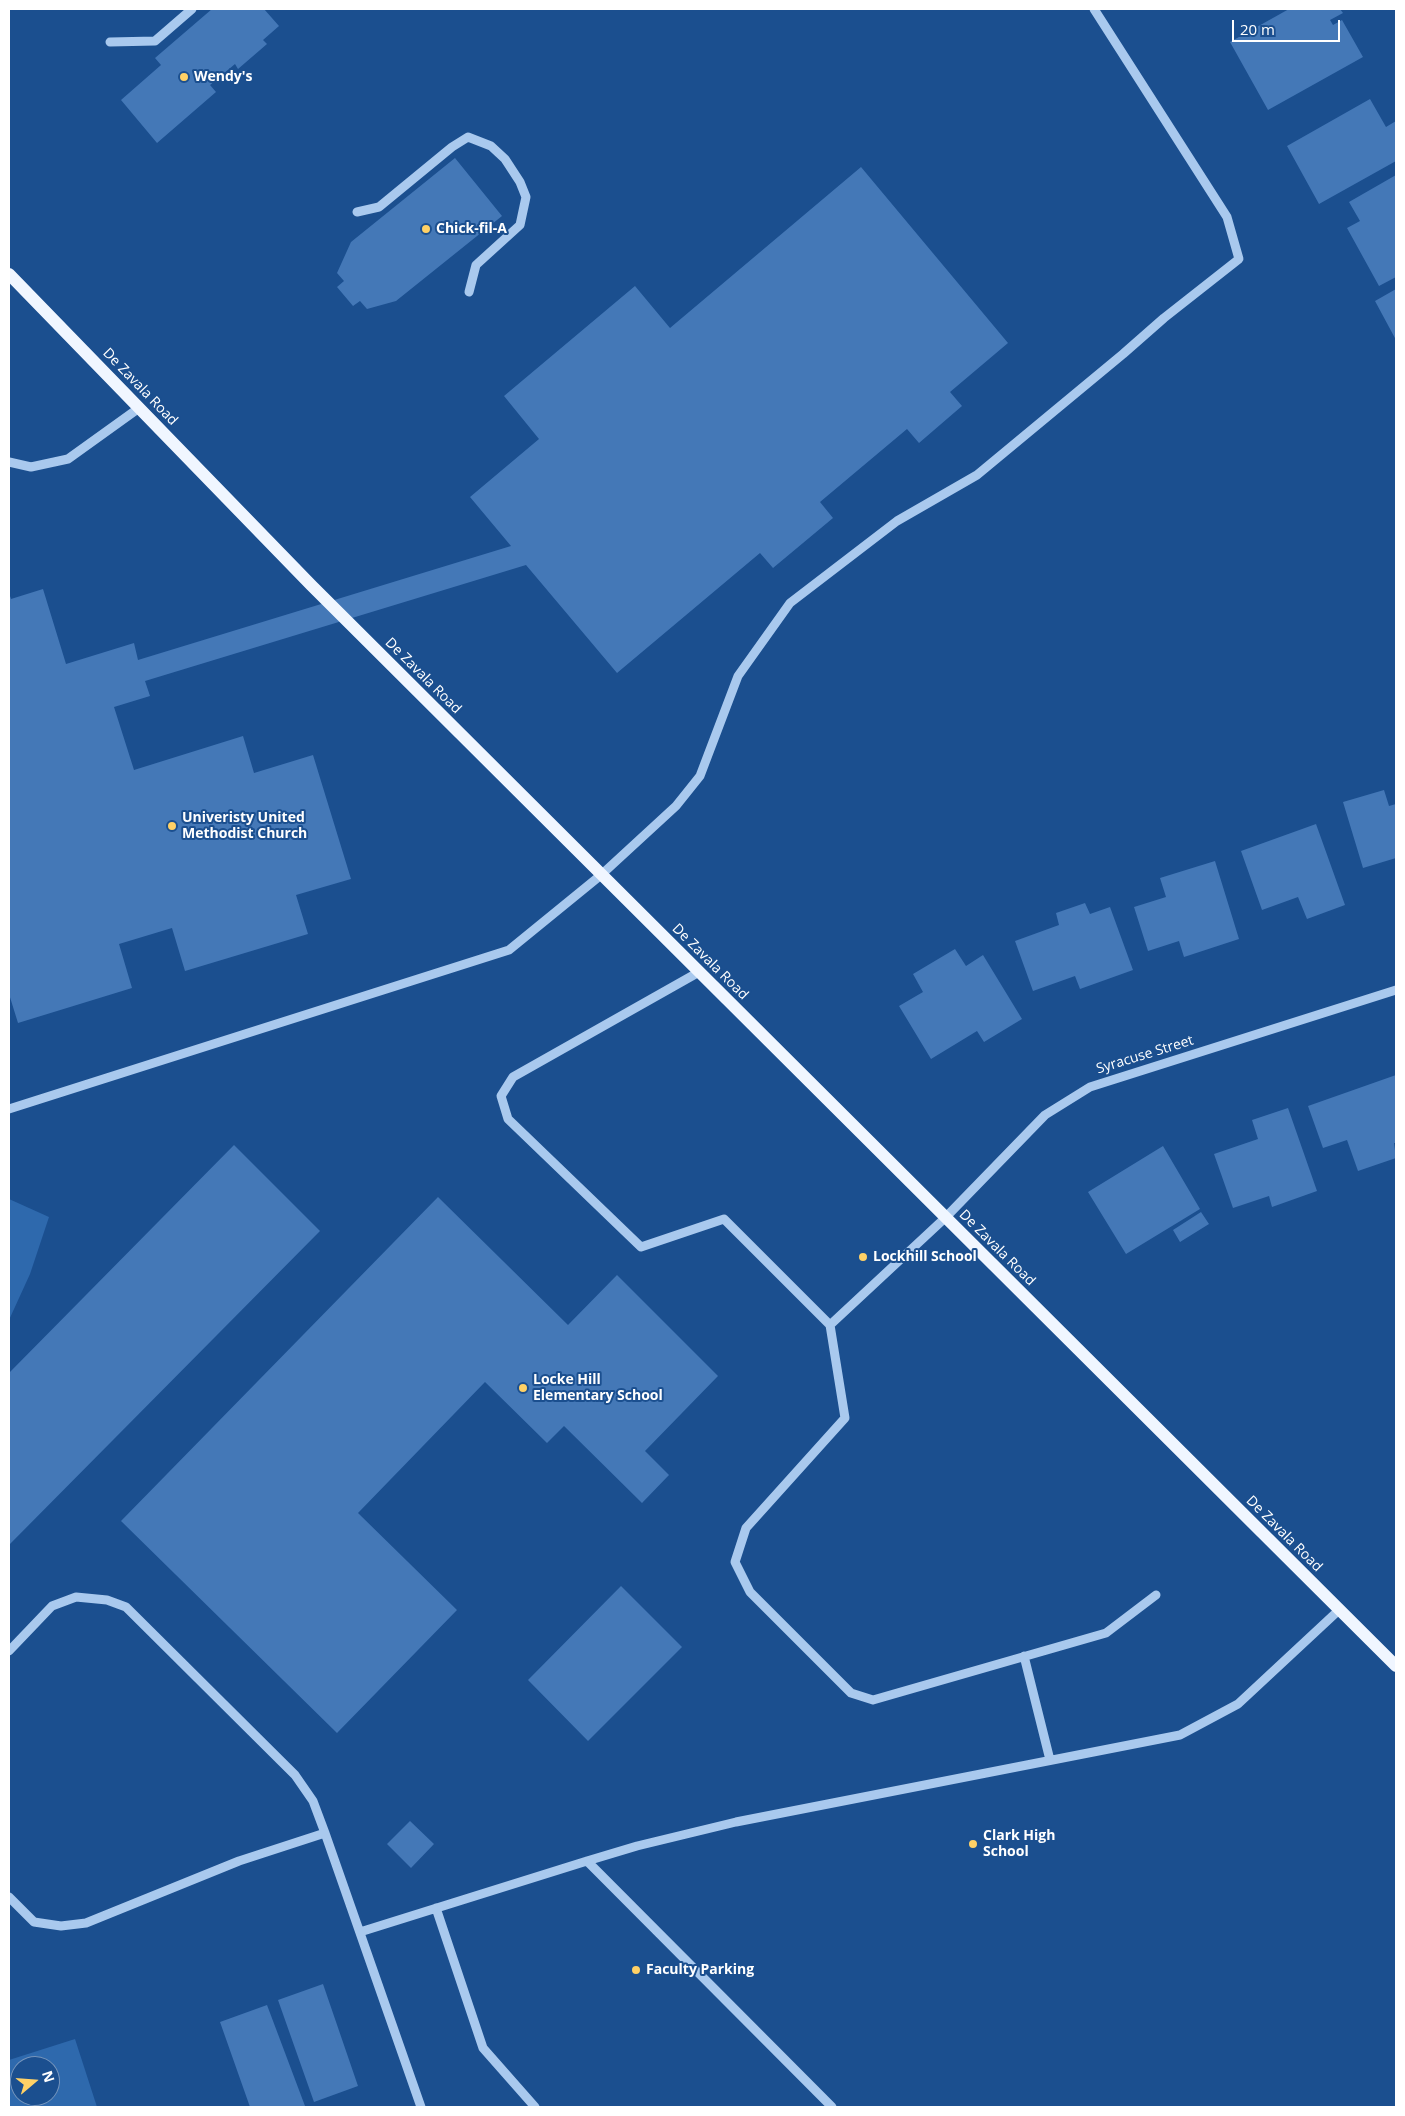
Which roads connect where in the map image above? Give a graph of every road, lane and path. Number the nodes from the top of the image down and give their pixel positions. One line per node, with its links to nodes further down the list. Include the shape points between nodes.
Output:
1 (192, 9): 3 (street, via 155,41)
2 (1094, 9): 9 (street, via 1227,217 1239,259 977,476 897,521 790,604 738,676 700,776 676,806)
3 (110, 42)
4 (357, 212): 6 (street, via 379,207 452,147 468,138 491,146 505,159 526,197 520,225 476,265)
5 (9, 274): 7 (main road, De Zavala Road)
6 (469, 292)
7 (139, 408): 8 (street, via 68,459 32,467); 9 (main road, De Zavala Road)
8 (9, 462)
9 (601, 875): 10 (main road, De Zavala Road); 12 (street, via 509,950)
10 (699, 972): 13 (main road, De Zavala Road); 14 (street, via 513,1077 502,1096 508,1120 641,1247 724,1219)
11 (1396, 990): 13 (street, Syracuse Street, via 1090,1087 1045,1115)
12 (9, 1109)
13 (944, 1218): 14 (street, Syracuse Street); 16 (main road, De Zavala Road)
14 (830, 1325): 18 (street, via 846,1418 746,1528 735,1562 750,1592 851,1694 873,1700)
15 (1156, 1595): 18 (street, via 1106,1633)
16 (1340, 1610): 19 (main road, De Zavala Road); 20 (street, via 1238,1704 1180,1735)
17 (9, 1651): 21 (street, via 52,1606 76,1597 107,1600 126,1607 295,1775 313,1801)
18 (1024, 1656): 20 (street)
19 (1396, 1666)
20 (1050, 1760): 22 (street, via 736,1822)
21 (325, 1832): 23 (street, via 239,1861 86,1923 61,1926 34,1922); 25 (street)
22 (587, 1861): 24 (street); 28 (street)
23 (9, 1897)
24 (436, 1908): 25 (street); 27 (street, via 482,2048)
25 (360, 1932): 26 (street)
26 (421, 2107)
27 (535, 2107)
28 (832, 2107)

